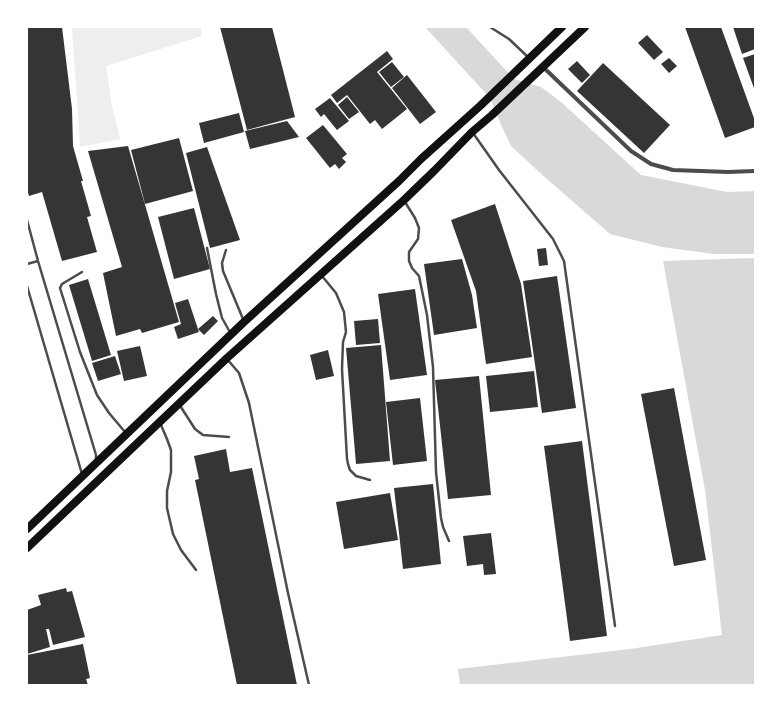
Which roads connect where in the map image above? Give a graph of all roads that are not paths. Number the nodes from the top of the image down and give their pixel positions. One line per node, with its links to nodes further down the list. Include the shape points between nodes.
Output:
1 (490, 27): 4 (lane, via 509,38)
2 (562, 27): 4 (highway)
3 (585, 27): 5 (highway)
4 (529, 58): 17 (highway, via 400,181)
5 (543, 67): 6 (highway); 7 (street, via 631,151 651,164 673,170)
6 (472, 132): 8 (highway); 31 (lane, via 553,240 564,261)
7 (755, 171)
8 (404, 200): 15 (highway); 28 (lane, via 419,228 418,239 409,252 409,261 419,276 428,315 433,367 436,472 441,518)
9 (27, 220): 12 (lane)
10 (207, 248): 18 (lane, via 222,318)
11 (226, 250): 17 (lane, via 222,263 224,271)
12 (38, 261): 13 (lane); 24 (lane)
13 (27, 264)
14 (82, 272): 22 (lane, via 62,284 60,288 80,352 97,395)
15 (321, 274): 19 (highway); 26 (lane, via 336,293 344,312 346,332 342,369 346,458 350,470 356,476)
16 (27, 286): 25 (lane)
17 (244, 322): 18 (highway)
18 (231, 334): 22 (highway)
19 (227, 358): 20 (highway); 32 (lane, via 240,373 249,403)
20 (179, 404): 21 (highway); 23 (lane, via 195,429 203,435)
21 (160, 422): 29 (highway); 30 (lane, via 171,450 167,497 173,534)
22 (126, 434): 24 (highway)
23 (229, 437)
24 (96, 462): 25 (highway)
25 (83, 476): 27 (highway)
26 (370, 480)
27 (27, 529)
28 (448, 541)
29 (27, 548)
30 (196, 570)
31 (615, 626)
32 (309, 685)

